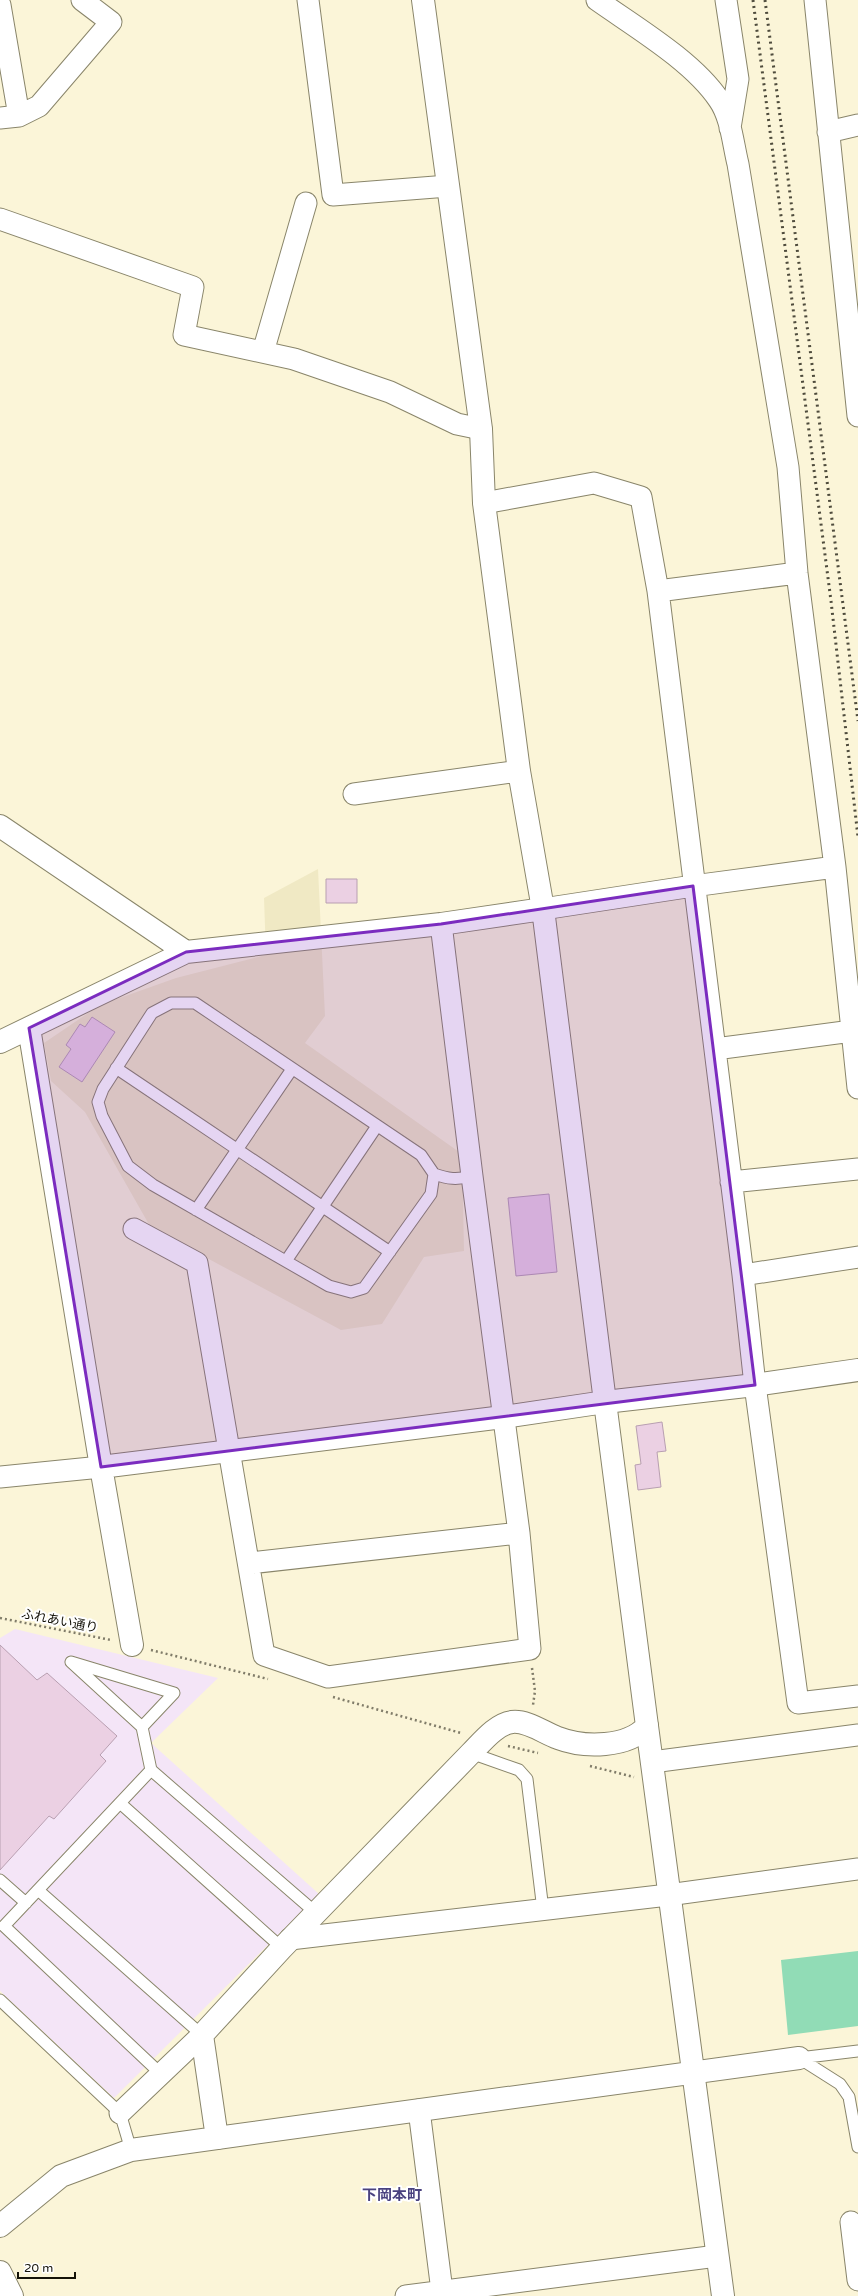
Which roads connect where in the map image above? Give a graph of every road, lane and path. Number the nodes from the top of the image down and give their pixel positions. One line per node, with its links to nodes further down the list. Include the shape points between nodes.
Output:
1 (82, 0): 8 (street, via 111,22 39,106)
2 (308, 0): 12 (street, via 333,195)
3 (423, 0): 12 (street)
4 (597, 0): 10 (street, via 700,77 720,101)
5 (726, 0): 10 (street, via 738,79)
6 (815, 0): 11 (street)
7 (0, 5): 8 (street)
8 (10, 117)
9 (858, 125): 11 (street)
10 (730, 129): 19 (street, via 788,467)
11 (828, 132): 16 (street)
12 (448, 186): 17 (street)
13 (306, 203): 15 (street)
14 (0, 219): 15 (street, via 193,287 184,335)
15 (263, 352): 17 (street, via 294,359 390,392 458,424)
16 (858, 416)
17 (480, 429): 18 (street)
18 (484, 503): 20 (street, via 594,483 641,497); 21 (street)
19 (797, 573): 20 (street); 24 (street)
20 (658, 591): 25 (street)
21 (519, 771): 22 (street); 26 (street)
22 (354, 794)
23 (0, 826): 28 (street)
24 (835, 867): 25 (street); 30 (street)
25 (693, 886): 26 (street); 32 (street)
26 (543, 909): 27 (street); 51 (street)
27 (441, 924): 28 (street); 40 (street)
28 (186, 952): 29 (street)
29 (29, 1028): 31 (street); 54 (street)
30 (852, 1031): 32 (street); 35 (street)
31 (0, 1042)
32 (715, 1049): 41 (street)
33 (116, 1068): 34 (lane, via 152,1013 171,1003 195,1003); 37 (lane); 43 (lane, via 98,1102 102,1116 128,1166 153,1185)
34 (292, 1069): 36 (lane); 37 (lane)
35 (858, 1088)
36 (377, 1126): 39 (lane, via 421,1155); 42 (lane)
37 (237, 1150): 42 (lane); 43 (lane)
38 (858, 1169): 41 (street)
39 (434, 1174): 40 (lane, via 453,1179); 45 (lane, via 431,1194)
40 (472, 1176): 52 (street)
41 (731, 1182): 48 (street)
42 (323, 1207): 45 (lane); 47 (lane)
43 (196, 1210): 47 (lane)
44 (134, 1229): 53 (street, via 197,1263)
45 (390, 1252): 47 (lane, via 364,1288 351,1292 330,1286)
46 (858, 1258): 48 (street)
47 (286, 1261)
48 (743, 1276): 50 (street)
49 (858, 1370): 50 (street)
50 (755, 1385): 51 (street); 61 (street, via 798,1703)
51 (605, 1402): 52 (street); 63 (street)
52 (503, 1417): 53 (street); 56 (street)
53 (230, 1451): 54 (street); 57 (street)
54 (101, 1467): 55 (street); 59 (street)
55 (0, 1477)
56 (519, 1533): 57 (street); 60 (street)
57 (250, 1564): 60 (street, via 264,1655 328,1676)
58 (0, 1618): 59 (path, ふれあい通り)
59 (125, 1643)
60 (530, 1650): 62 (path, via 534,1691)
61 (858, 1696)
62 (531, 1726): 63 (street, via 560,1739 609,1744 642,1732); 66 (street, via 512,1722 502,1725)
63 (647, 1726): 67 (street)
64 (142, 1727): 64 (lane, via 109,1697 71,1662 174,1693); 68 (lane)
65 (858, 1735): 67 (street)
66 (471, 1753): 75 (lane, via 519,1770 526,1779); 76 (street)
67 (652, 1762): 73 (street)
68 (151, 1770): 69 (lane); 76 (lane)
69 (120, 1803): 72 (lane); 78 (lane)
70 (858, 1868): 73 (street)
71 (0, 1880): 74 (lane)
72 (38, 1890): 74 (lane); 80 (lane)
73 (668, 1896): 75 (street); 83 (street)
74 (26, 1903): 77 (lane)
75 (543, 1910): 78 (street)
76 (316, 1913): 78 (street)
77 (2, 1928): 84 (lane)
78 (286, 1944): 80 (street)
79 (0, 2000): 86 (lane)
80 (202, 2035): 84 (street); 87 (street)
81 (858, 2051): 82 (lane)
82 (799, 2058): 83 (street); 88 (lane, via 840,2084 845,2090 849,2097)
83 (692, 2071): 85 (street); 92 (street)
84 (161, 2074): 86 (street)
85 (419, 2110): 87 (street); 96 (street)
86 (120, 2113): 89 (lane)
87 (217, 2138): 89 (street)
88 (858, 2147)
89 (131, 2150): 91 (street, via 61,2176)
90 (851, 2222): 94 (street)
91 (0, 2226)
92 (718, 2256): 95 (street); 99 (street)
93 (0, 2272): 97 (street)
94 (858, 2278)
95 (512, 2289): 96 (street)
96 (442, 2291): 98 (street)
97 (12, 2296)
98 (406, 2296)
99 (723, 2296)

